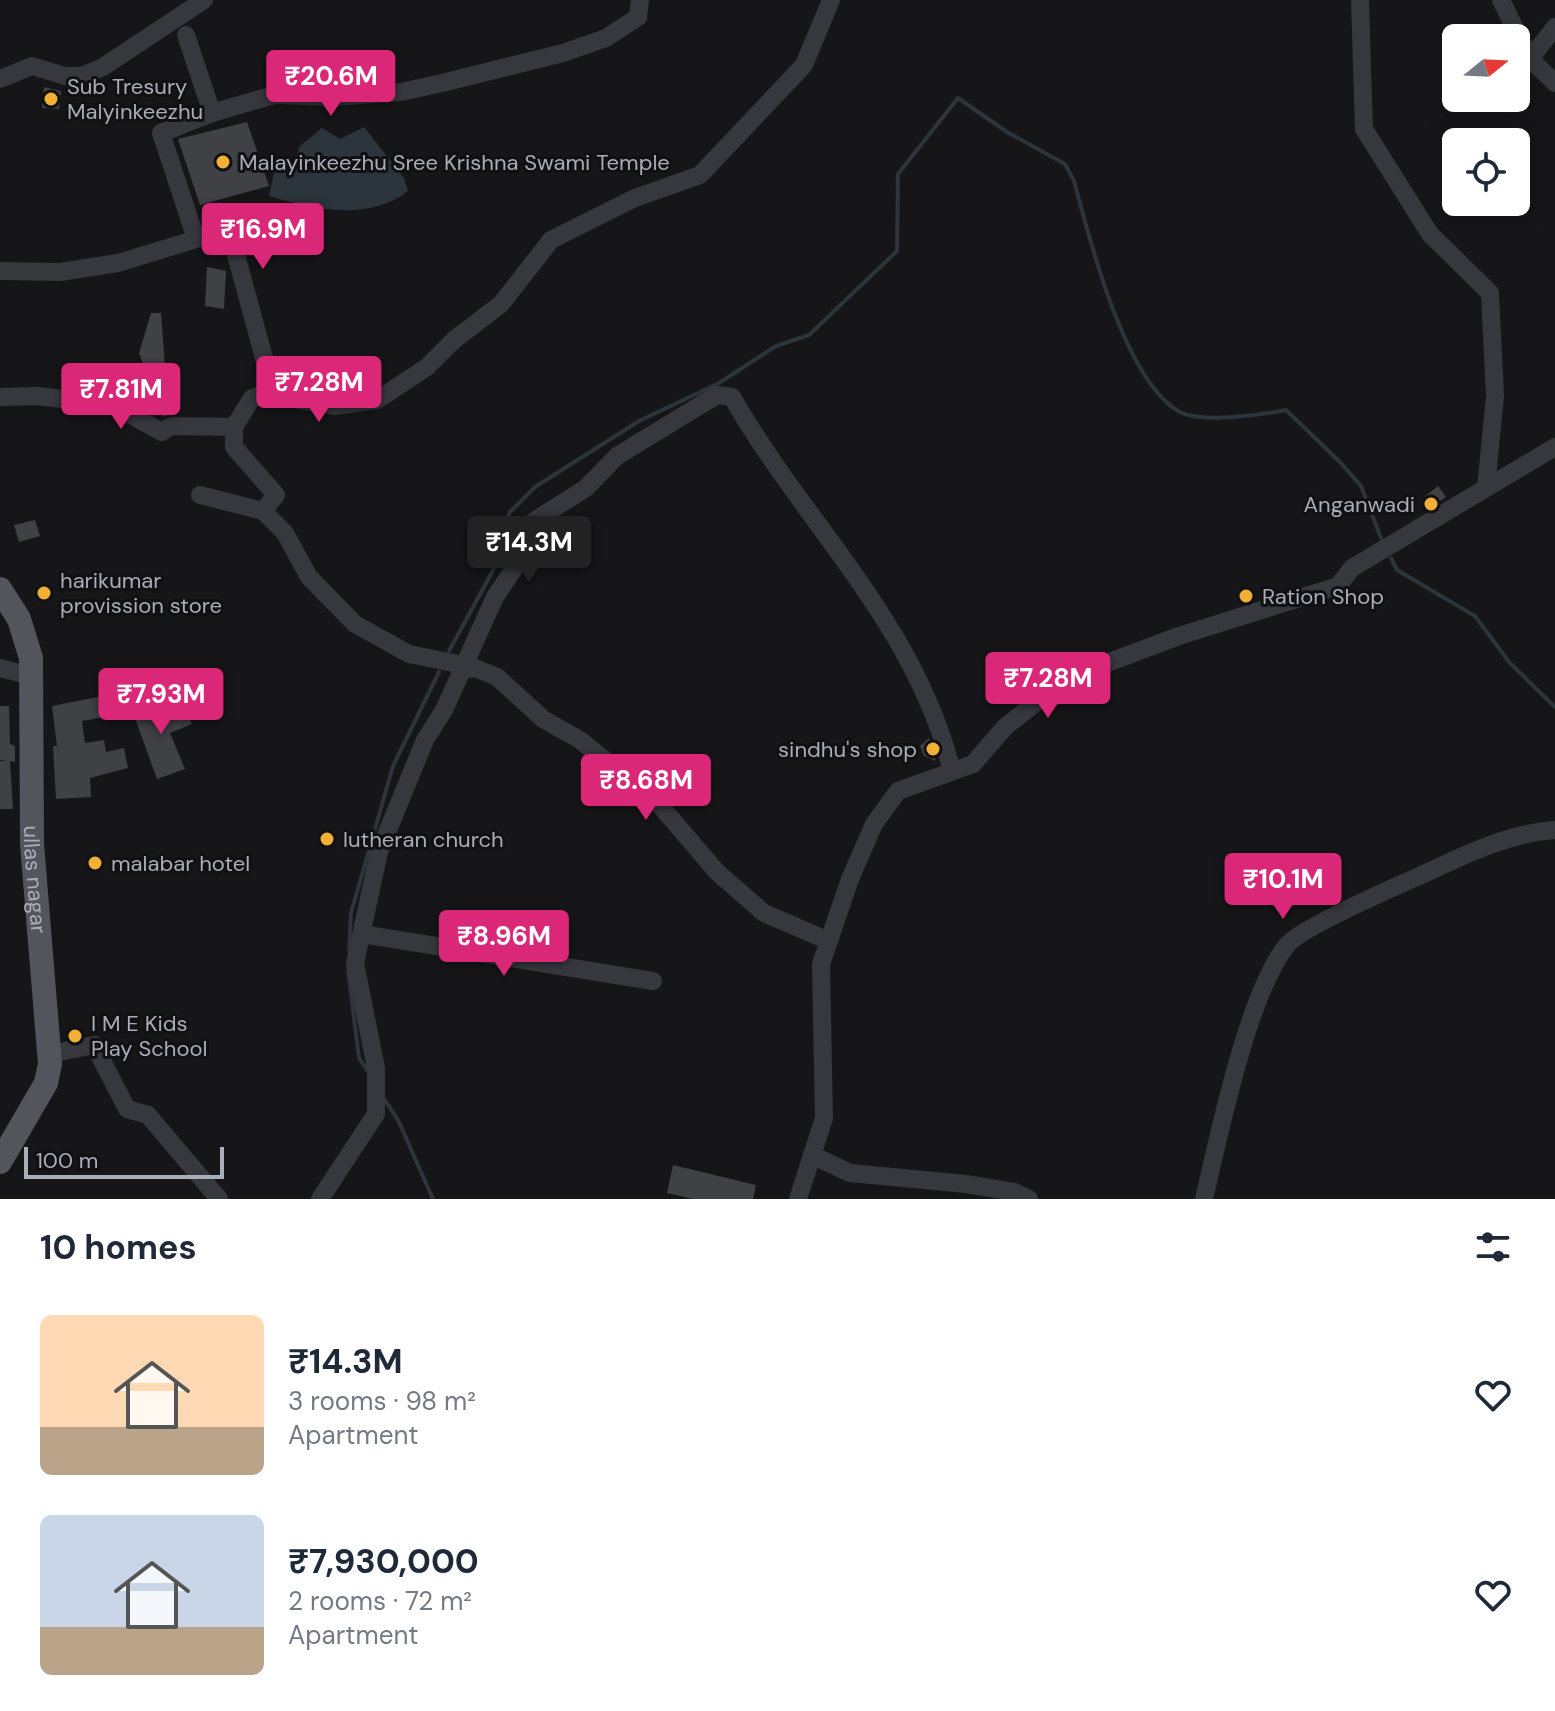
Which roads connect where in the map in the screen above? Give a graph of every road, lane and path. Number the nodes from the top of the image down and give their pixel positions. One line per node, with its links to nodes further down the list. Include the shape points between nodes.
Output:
1 (204, 0): 10 (street, via 82,76 32,66)
2 (640, 0): 12 (street, via 638,17 606,38 563,53 401,92 274,95)
3 (831, 0): 15 (street, via 804,65 700,175 635,198 551,240 501,304 427,367 377,400 334,406)
4 (1360, 0): 19 (street, via 1364,129 1430,234 1490,293 1495,396)
5 (1501, 0): 6 (street)
6 (1513, 24)
7 (1555, 27): 9 (street)
8 (186, 35): 12 (street)
9 (1530, 59): 11 (street)
10 (0, 79)
11 (1555, 83)
12 (212, 113): 13 (street, via 161,133)
13 (196, 239): 14 (street, via 118,263 60,272); 15 (street, via 229,229)
14 (0, 271)
15 (273, 391): 17 (street, via 252,398)
16 (0, 397): 17 (street, via 113,405 162,432 171,426)
17 (234, 427): 21 (street, via 234,447 276,495)
18 (1555, 447): 19 (street)
19 (1486, 488): 26 (street, via 1352,568 1338,586 1067,678 1005,727 973,764)
20 (200, 495): 21 (street)
21 (263, 511): 23 (street, via 285,533 309,577 355,624 409,654)
22 (0, 589): 25 (main road, ullas nagar, via 19,619)
23 (466, 667): 26 (street, via 534,521 586,488 617,456 717,395 732,397 900,639 945,742); 28 (street, via 425,740 379,852); 29 (street, via 497,677 543,719 580,740 658,803 717,872 764,913)
24 (0, 668): 25 (street)
25 (31, 676): 31 (main road, ullas nagar, via 32,844)
26 (952, 771): 29 (street, via 898,791 874,824)
27 (1555, 830): 38 (street, via 1513,835 1385,892 1288,943 1270,974 1248,1036)
28 (362, 934): 30 (street); 35 (street, via 355,963 376,1068 376,1114)
29 (829, 941): 32 (street, via 821,964 824,1118)
30 (653, 981)
31 (50, 1054): 33 (main road, ullas nagar, via 46,1083); 34 (street, via 94,1045 127,1109 148,1115)
32 (812, 1155): 36 (street); 37 (street, via 850,1173 966,1184)
33 (0, 1162)
34 (219, 1199)
35 (320, 1199)
36 (798, 1199)
37 (1029, 1199)
38 (1204, 1199)

